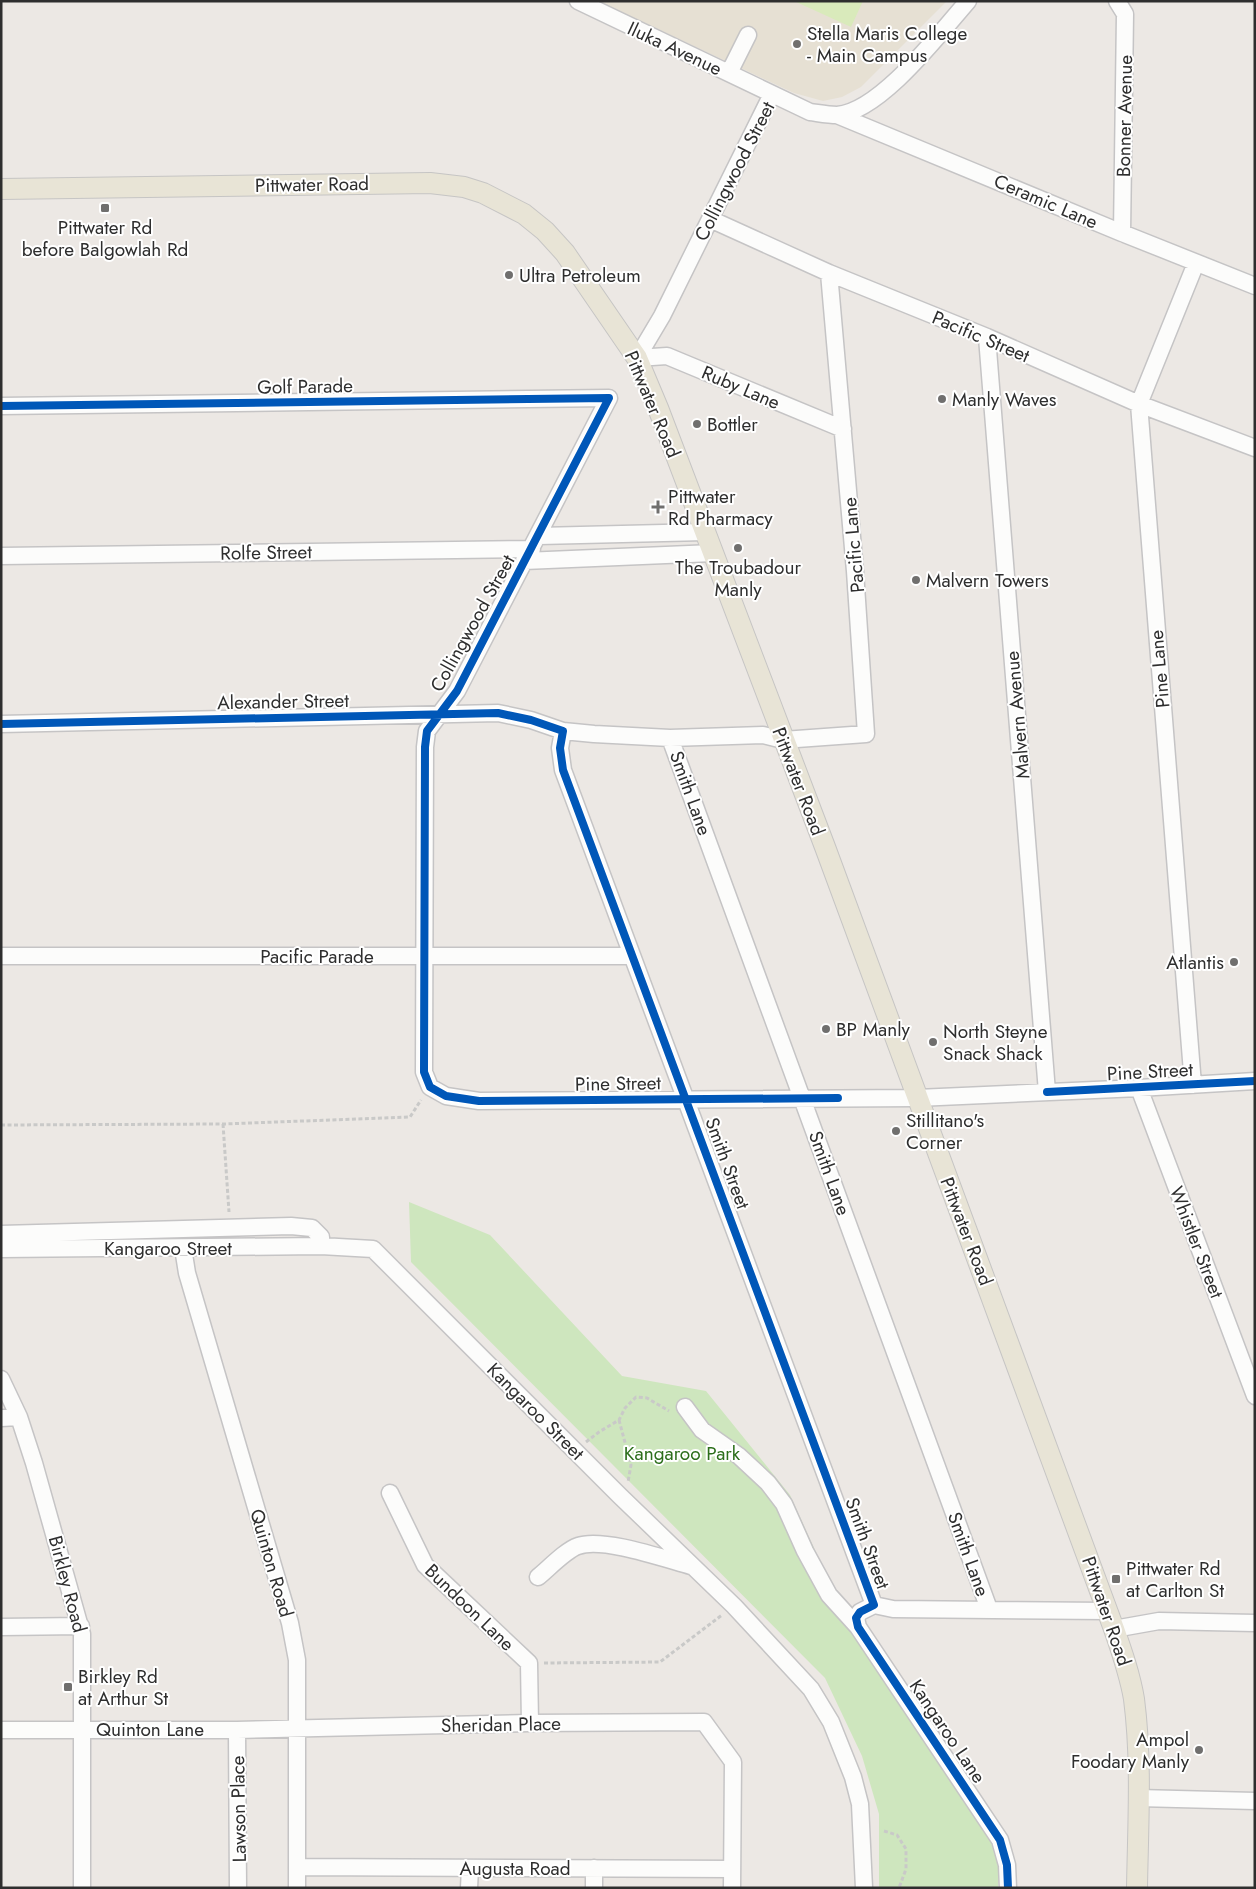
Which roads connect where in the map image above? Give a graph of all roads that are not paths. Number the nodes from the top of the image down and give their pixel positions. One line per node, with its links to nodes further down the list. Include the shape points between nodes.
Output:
1 (578, 1): 5 (street, Iluka Avenue)
2 (968, 1): 7 (street, Collingwood Street, via 893,84 861,106)
3 (1116, 1): 10 (street, Bonner Avenue, via 1125,14)
4 (748, 35): 5 (street)
5 (729, 73): 6 (street, Iluka Avenue)
6 (772, 94): 7 (street, Collingwood Street, via 810,112); 9 (street, Collingwood Street)
7 (837, 115): 10 (street, Ceramic Lane)
8 (1, 189): 15 (main road, Pittwater Road, via 345,183 430,183 464,187 500,200 545,231 583,277)
9 (710, 219): 12 (street, Pacific Street); 15 (street, Collingwood Street, via 662,316)
10 (1122, 233): 11 (street, Ceramic Lane)
11 (1196, 263): 13 (street, Ceramic Lane); 17 (street, Pine Lane)
12 (829, 273): 14 (street, Pacific Street); 19 (street, Pacific Lane)
13 (1255, 286)
14 (987, 337): 17 (street, Pacific Street); 37 (street, Malvern Avenue)
15 (637, 358): 19 (street, Ruby Lane, via 667,356); 21 (main road, Pittwater Road)
16 (609, 398): 18 (street, Golf Parade); 22 (street, Collingwood Street)
17 (1139, 404): 20 (street, Pacific Street); 34 (street, Pine Lane)
18 (1, 406)
19 (843, 429): 29 (street, Pacific Lane, via 866,734)
20 (1255, 448)
21 (705, 532): 22 (street, Rolfe Street); 23 (main road, Pittwater Road)
22 (532, 549): 23 (street, Rolfe Street); 24 (street, Rolfe Street); 25 (street, Collingwood Street, via 457,691)
23 (713, 553): 29 (main road, Pittwater Road)
24 (1, 556)
25 (439, 714): 26 (street, Alexander Street); 27 (street, Alexander Street, via 498,713); 31 (street, Collingwood Street, via 427,731 425,747)
26 (1, 724)
27 (563, 731): 28 (street, Alexander Street); 32 (street, Smith Street, via 560,748 563,770)
28 (670, 738): 29 (street, Alexander Street, via 763,735); 38 (street, Smith Lane)
29 (783, 740): 40 (main road, Pittwater Road)
30 (1, 956): 31 (street, Pacific Parade)
31 (426, 956): 32 (street, Pacific Parade); 35 (street, Collingwood Street, via 424,1072)
32 (632, 956): 39 (street, Smith Street)
33 (1255, 1081): 34 (street, Pine Street)
34 (1193, 1085): 36 (street, Pine Street)
35 (430, 1087): 39 (street, Pine Street, via 446,1096 480,1101)
36 (1139, 1088): 37 (street, Pine Street); 46 (street, Whistler Street)
37 (1047, 1092): 40 (street, Pine Street)
38 (803, 1097): 39 (street, Pine Street); 40 (street, Pine Street); 54 (street, Smith Lane)
39 (686, 1098): 53 (street, Smith Street)
40 (917, 1098): 55 (main road, Pittwater Road)
41 (1, 1234): 42 (street, via 307,1227 321,1237)
42 (321, 1246): 43 (street, Kangaroo Street); 51 (street, Kangaroo Street, via 374,1248)
43 (184, 1248): 44 (street, Kangaroo Street); 62 (street, Quinton Road, via 187,1273 290,1623 297,1660)
44 (1, 1249)
45 (1, 1379): 48 (street, Birkley Road)
46 (1255, 1396)
47 (678, 1409): 59 (street, Kangaroo Lane, via 768,1483 784,1504 829,1596)
48 (19, 1417): 49 (street); 57 (street, Birkley Road)
49 (1, 1418)
50 (390, 1493): 60 (street, Bundoon Lane, via 425,1566 529,1664)
51 (694, 1567): 52 (street, via 593,1544 577,1546); 77 (street, Kangaroo Street, via 811,1688 841,1744 860,1804)
52 (538, 1577)
53 (874, 1605): 54 (street, via 893,1609); 59 (street, via 860,1612 856,1618)
54 (989, 1609): 55 (street)
55 (1111, 1620): 56 (street); 65 (main road, Pittwater Road, via 1134,1700)
56 (1255, 1623)
57 (81, 1626): 58 (street); 61 (street, Birkley Road)
58 (1, 1627)
59 (858, 1627): 78 (street, Kangaroo Lane, via 1000,1840 1007,1866)
60 (530, 1723): 62 (street, Sheridan Place); 70 (street, Sheridan Place, via 704,1722 733,1762)
61 (83, 1728): 63 (street, Quinton Lane); 64 (street, Quinton Lane); 71 (street, Birkley Road)
62 (298, 1728): 64 (street, Quinton Lane); 67 (street, Quinton Road)
63 (1, 1730)
64 (237, 1730): 72 (street, Lawson Place)
65 (1138, 1798): 66 (street); 79 (main road, Pittwater Road)
66 (1255, 1801)
67 (297, 1867): 68 (street, Augusta Road); 73 (street, Quinton Road)
68 (470, 1868): 69 (street, Augusta Road); 74 (street)
69 (594, 1868): 70 (street, Augusta Road); 75 (street)
70 (732, 1869): 76 (street)
71 (82, 1888)
72 (238, 1888)
73 (297, 1888)
74 (469, 1888)
75 (594, 1888)
76 (732, 1888)
77 (864, 1888)
78 (1008, 1888)
79 (1137, 1888)

